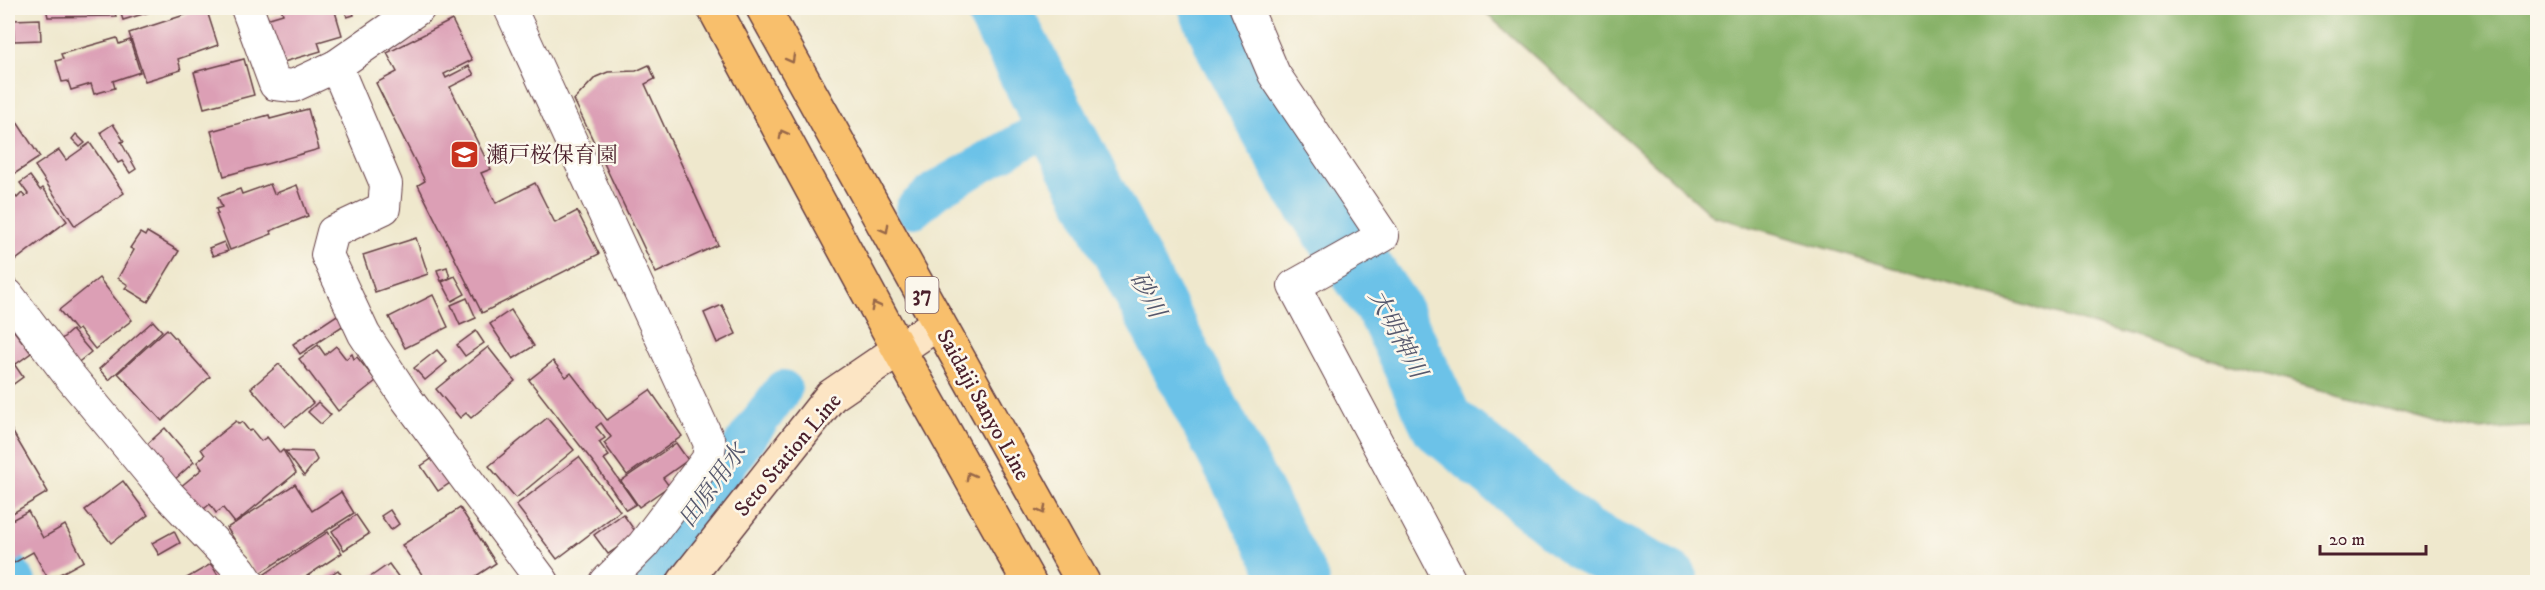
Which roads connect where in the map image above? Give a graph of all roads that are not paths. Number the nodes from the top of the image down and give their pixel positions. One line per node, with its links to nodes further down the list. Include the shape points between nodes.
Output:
1 (247, 8): 7 (street, via 275,84 293,86)
2 (419, 8): 7 (street)
3 (510, 8): 13 (street, via 710,444 708,459 643,545)
4 (714, 8): 10 (main road, Saidaiji Sanyo Line / 37, one-way to 4)
5 (763, 8): 9 (main road, Saidaiji Sanyo Line / 37, one-way to 9)
6 (1246, 8): 17 (street, via 1274,74 1383,236 1294,286)
7 (336, 66): 12 (street, via 386,184 384,208 333,232 327,255 364,334 406,398)
8 (8, 295): 11 (street, via 166,492)
9 (938, 323): 10 (main road, Seto Station Line); 16 (main road, Saidaiji Sanyo Line / 37, one-way to 16)
10 (899, 350): 14 (main road, Seto Station Line, via 831,396); 15 (main road, Saidaiji Sanyo Line / 37, one-way to 10)
11 (248, 582)
12 (543, 582)
13 (606, 582)
14 (684, 582)
15 (1029, 582)
16 (1083, 582)
17 (1451, 582)

